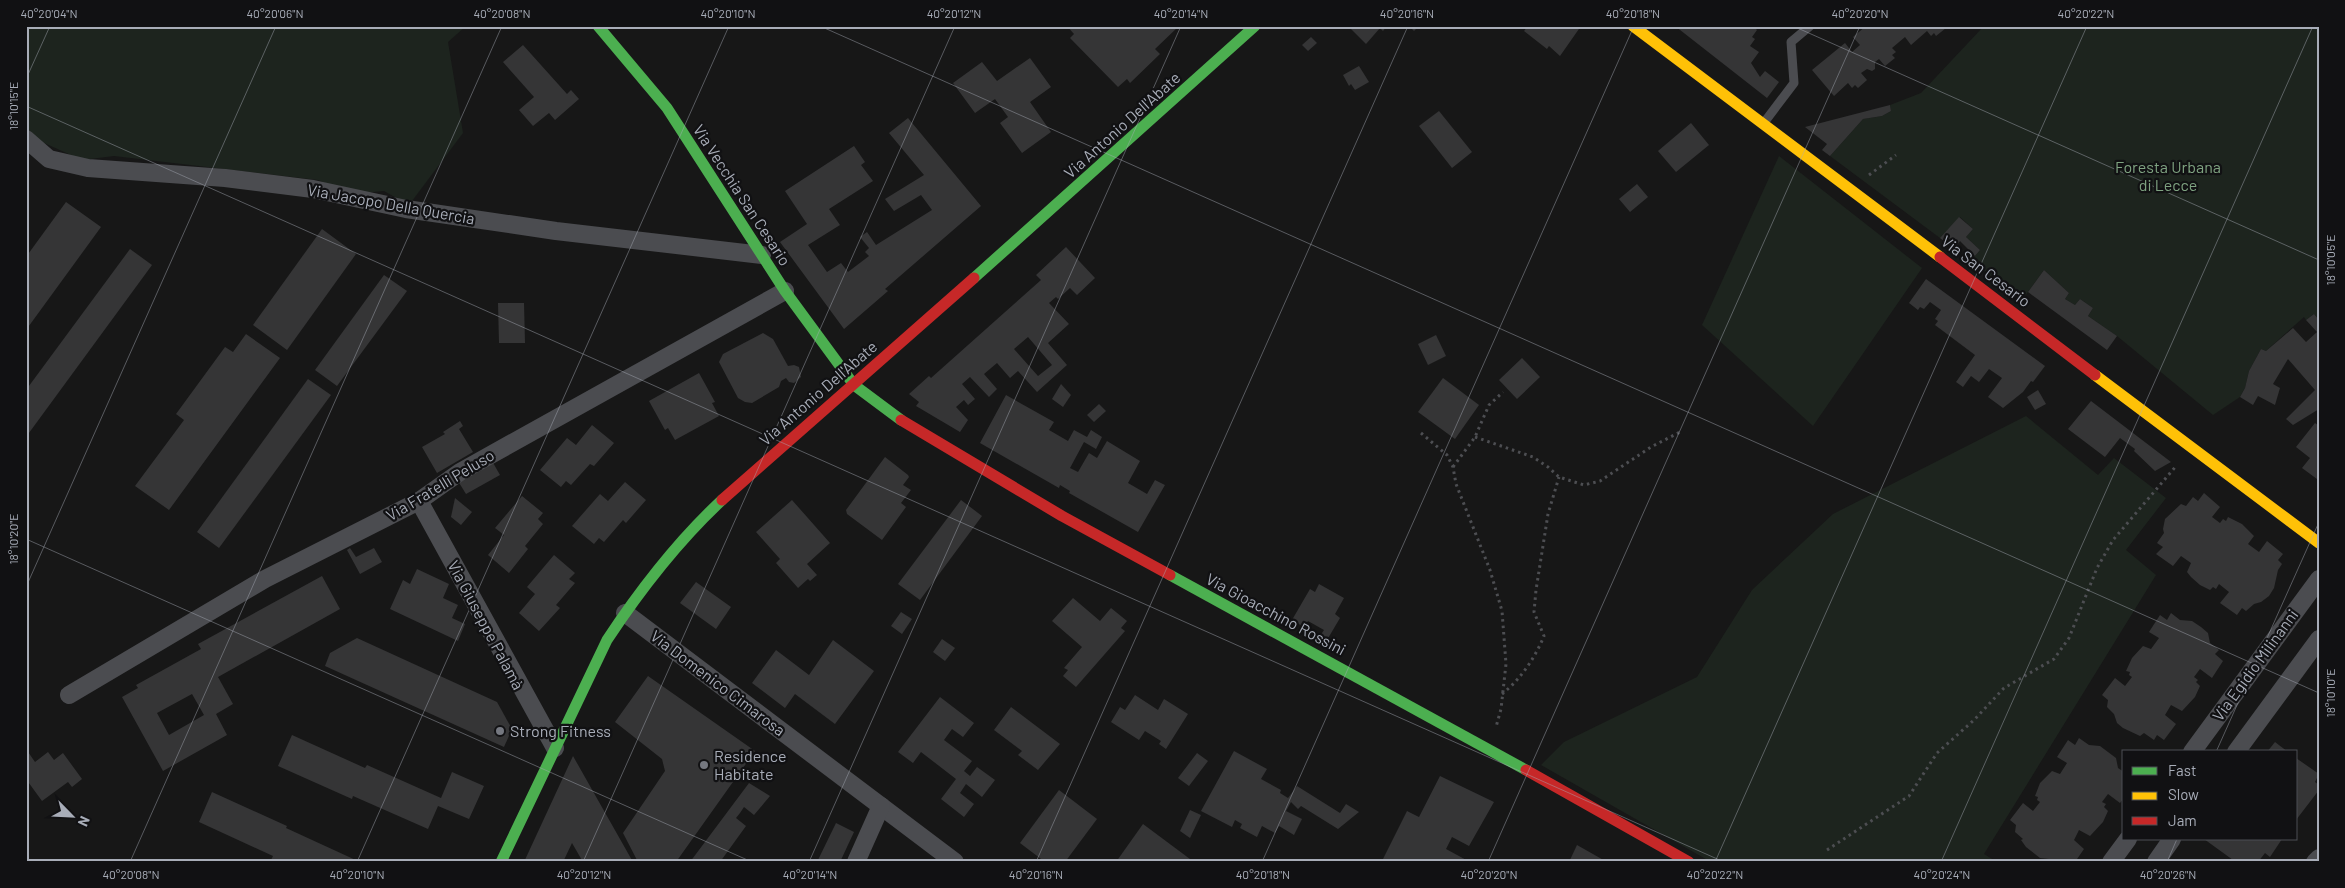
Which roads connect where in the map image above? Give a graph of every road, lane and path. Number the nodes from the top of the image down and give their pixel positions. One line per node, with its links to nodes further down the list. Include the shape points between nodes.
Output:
1 (598, 26): 9 (main road, Via Vecchia San Cesario, via 667,108)
2 (1255, 26): 11 (main road, Via Antonio Dell'Abate)
3 (1633, 26): 5 (main road, Via San Cesario)
4 (1810, 26): 5 (lane, via 1791,42 1794,83)
5 (1763, 124): 8 (main road, Via San Cesario)
6 (26, 139): 9 (street, Via Jacopo Della Quercia, via 49,158 88,168 225,178 312,189 406,209 528,227)
7 (1896, 155): 8 (path)
8 (1852, 191): 16 (main road, Via San Cesario)
9 (762, 255): 10 (main road, Via Vecchia San Cesario)
10 (785, 291): 11 (main road, Via Vecchia San Cesario); 19 (street, Via Fratelli Peluso, via 460,472)
11 (854, 385): 22 (main road, Via Antonio Dell'Abate, via 694,526); 27 (main road, Via Gioacchino Rossini, via 882,408 930,439 1062,516)
12 (1503, 392): 15 (path, via 1489,405)
13 (1680, 432): 18 (path, via 1650,447 1600,481 1584,485)
14 (1421, 433): 17 (path, via 1447,455)
15 (1475, 437): 17 (path); 18 (path, via 1533,457)
16 (2191, 446): 20 (main road, Via San Cesario); 33 (path, via 2113,540 2097,568 2069,638 2054,659 2004,688 1937,753 1909,796)
17 (1453, 467): 24 (path, via 1456,484 1490,570 1502,611 1506,664)
18 (1558, 477): 24 (path, via 1547,521 1534,612 1544,636 1518,678)
19 (419, 501): 25 (street, Via Fratelli Peluso, via 265,579); 26 (street, Via Giuseppe Palamà)
20 (2319, 543)
21 (2319, 579): 28 (street, Via Egidio Milinanni)
22 (625, 613): 26 (main road, Via Antonio Dell'Abate, via 607,640); 30 (street, Via Domenico Cimarosa)
23 (2319, 639): 29 (street)
24 (1502, 694): 27 (path, via 1495,731)
25 (69, 695)
26 (555, 748): 35 (main road, Via Antonio Dell'Abate)
27 (1486, 748): 38 (main road, Via Gioacchino Rossini)
28 (2193, 750)
29 (2237, 750)
30 (881, 806): 36 (street); 37 (street, Via Domenico Cimarosa)
31 (2127, 840): 39 (street)
32 (2171, 840): 40 (street)
33 (1827, 850)
34 (2319, 858): 41 (street)
35 (502, 862)
36 (856, 862)
37 (955, 862)
38 (1689, 862)
39 (2111, 862)
40 (2156, 862)
41 (2315, 862)

